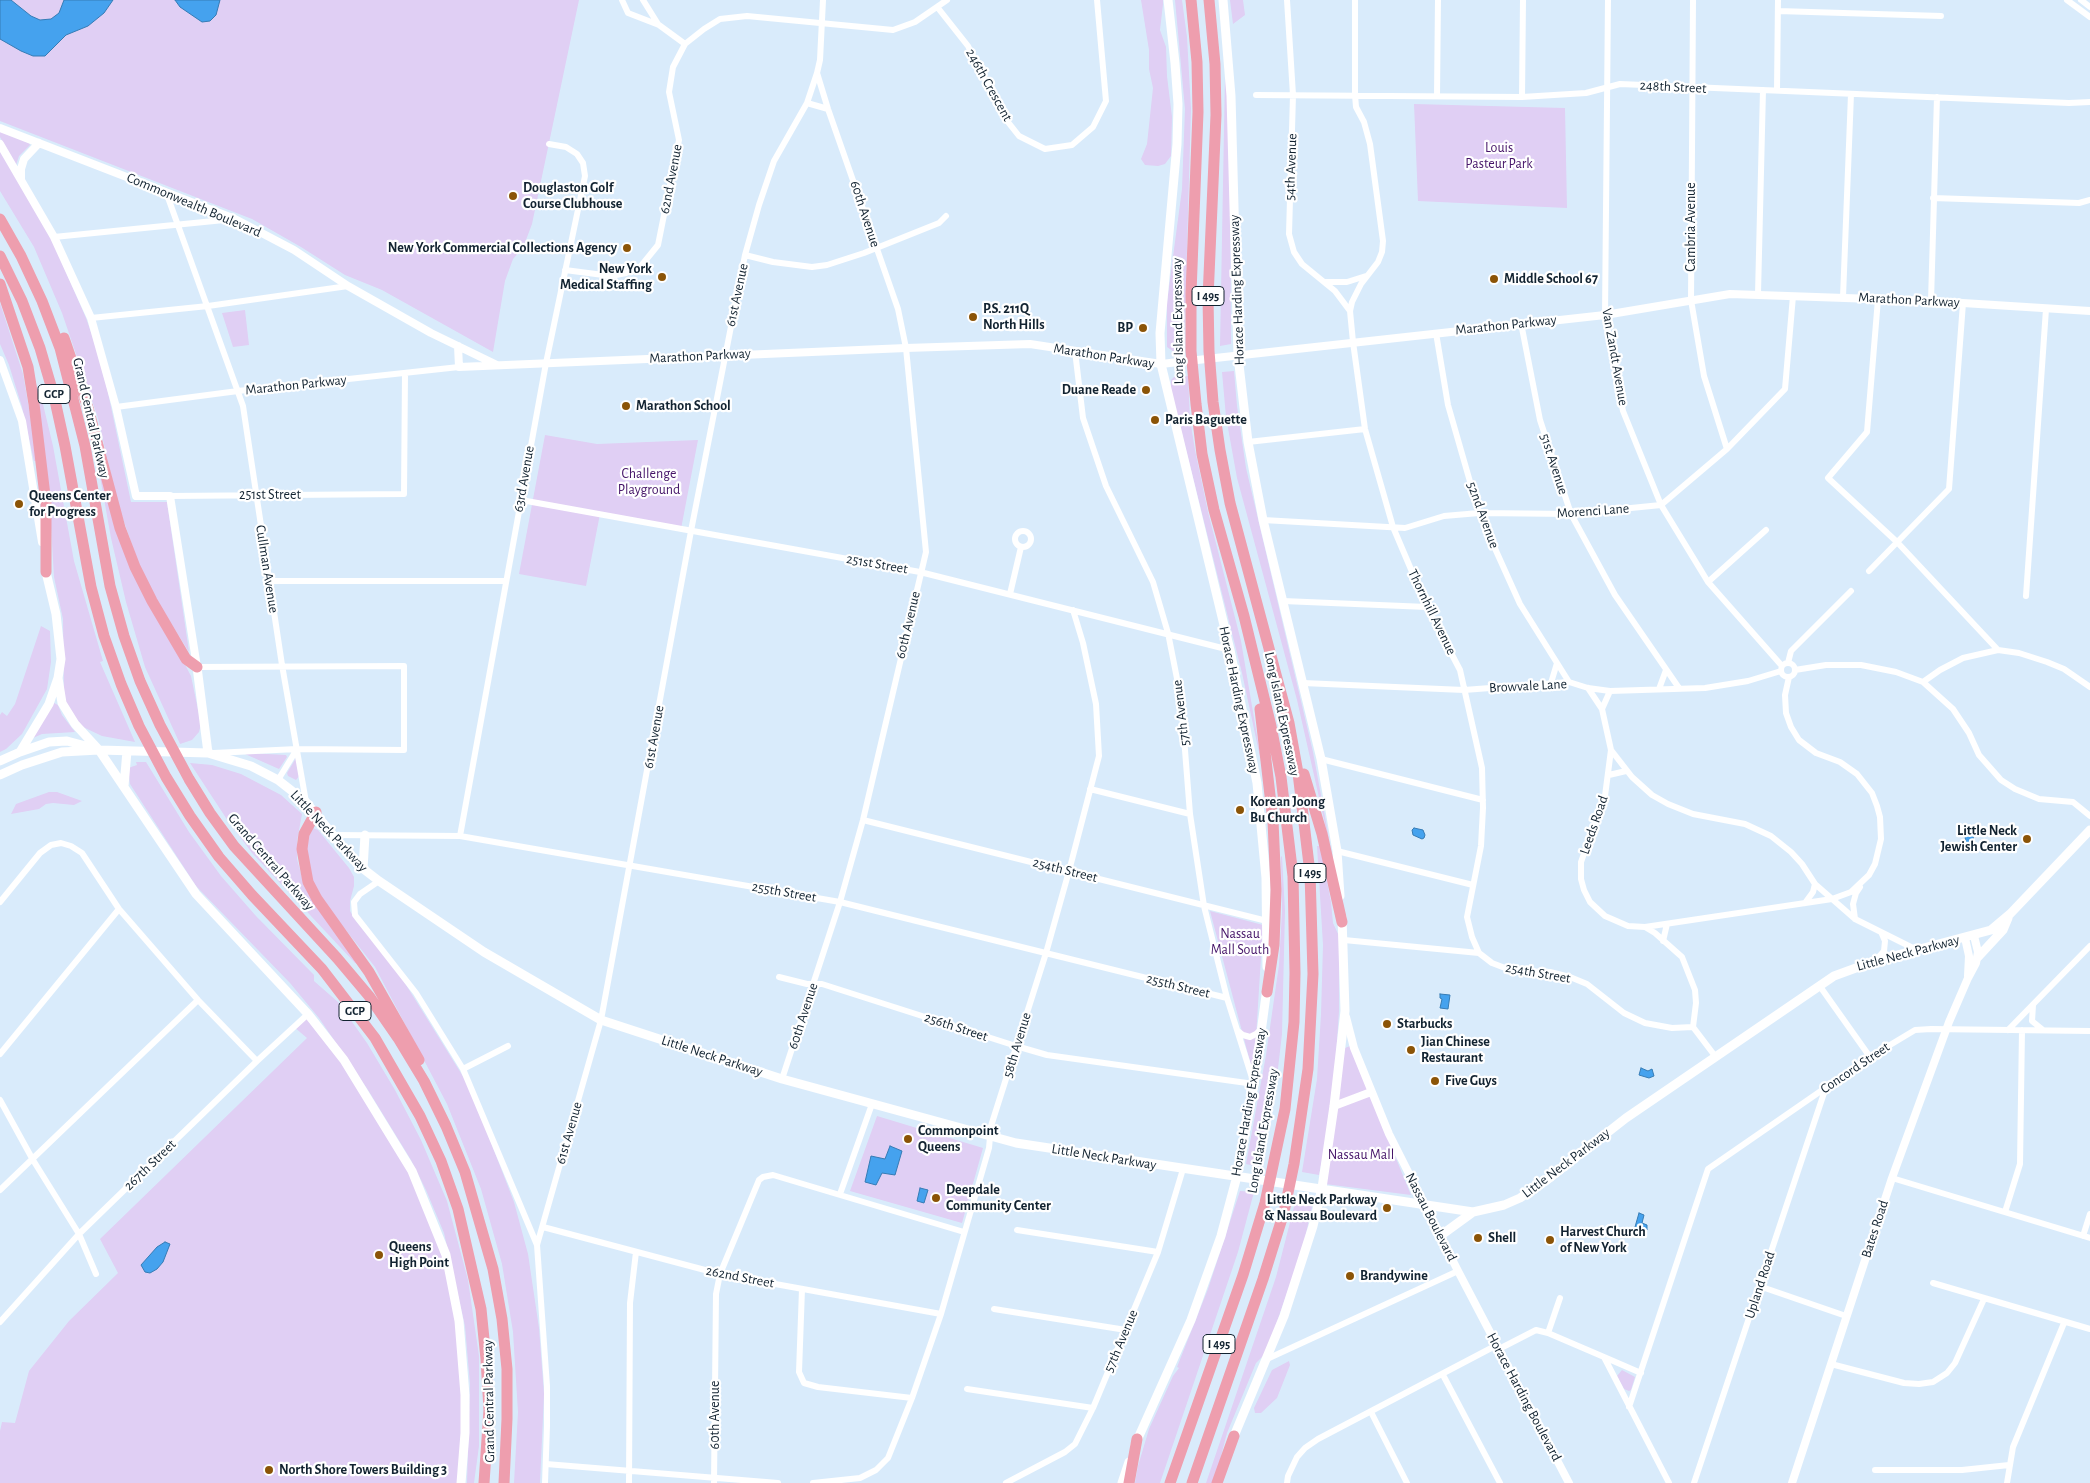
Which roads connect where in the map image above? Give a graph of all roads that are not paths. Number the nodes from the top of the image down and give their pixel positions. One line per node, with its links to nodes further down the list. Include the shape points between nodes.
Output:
1 (622, 0): 25 (street, via 628,13)
2 (643, 0): 25 (street)
3 (822, 0): 24 (street, 61st Avenue)
4 (947, 0): 20 (street)
5 (1097, 0): 20 (street, 246th Crescent, via 1106,102 1093,127 1072,145 1045,149 1019,136 1004,117 968,46)
6 (1168, 0): 87 (main road, Horace Harding Expressway, via 1177,96 1177,144 1160,333)
7 (1191, 0): 120 (highway, Long Island Expressway / I 495, via 1198,112 1191,351 1202,454)
8 (1208, 0): 143 (highway, Long Island Expressway / I 495, via 1215,64 1216,116 1208,298 1213,402 1230,503)
9 (1223, 0): 84 (main road, Horace Harding Expressway, via 1231,96)
10 (1286, 0): 34 (street, 54th Avenue)
11 (1355, 0): 35 (street, Thornhill Avenue)
12 (1438, 0): 36 (street)
13 (1522, 0): 37 (street)
14 (1608, 0): 28 (street, Van Zandt Avenue)
15 (1693, 0): 29 (street, Cambria Avenue)
16 (1778, 0): 21 (street)
17 (2067, 0): 23 (street)
18 (2081, 0): 19 (street)
19 (2090, 7)
20 (938, 8): 24 (street, via 893,30)
21 (1778, 11): 22 (street); 31 (street)
22 (1941, 16)
23 (2090, 16)
24 (821, 23): 26 (street, via 731,16 720,19); 27 (street, 61st Avenue)
25 (659, 25): 26 (street)
26 (686, 44): 59 (street, 62nd Avenue, via 671,75 669,92 679,140 658,245 641,266 626,273 611,276)
27 (817, 73): 40 (street, 61st Avenue); 41 (street, 60th Avenue)
28 (1607, 87): 29 (street, 248th Street, via 1620,84); 37 (street, 248th Street, via 1586,93); 75 (street, Van Zandt Avenue)
29 (1692, 88): 30 (street, 248th Street); 68 (street, Cambria Avenue)
30 (1763, 90): 31 (street, 248th Street); 64 (street)
31 (1777, 90): 32 (street, 248th Street)
32 (1851, 94): 38 (street, 248th Street); 66 (street)
33 (1256, 95): 34 (street, 248th Street)
34 (1294, 95): 35 (street, 248th Street); 61 (street, 54th Avenue, via 1289,234 1294,252 1302,264)
35 (1355, 95): 36 (street, 248th Street); 60 (street, Thornhill Avenue, via 1356,107 1370,144 1383,241 1378,262)
36 (1437, 96): 37 (street, 248th Street)
37 (1522, 96)
38 (1937, 98): 39 (street, 248th Street); 48 (street)
39 (2090, 102)
40 (807, 103): 41 (street); 56 (street, 61st Avenue, via 774,161)
41 (828, 110): 55 (street, 60th Avenue)
42 (0, 128): 43 (street, Commonwealth Boulevard)
43 (40, 143): 46 (street, via 24,159); 47 (street, Commonwealth Boulevard)
44 (0, 144): 46 (street)
45 (549, 144): 59 (street, 63rd Avenue, via 566,147 577,154 583,163 585,176)
46 (21, 181): 54 (street)
47 (166, 192): 52 (street, Commonwealth Boulevard); 53 (street, Cullman Avenue)
48 (1933, 198): 49 (street, via 2079,203); 69 (street)
49 (2090, 200)
50 (946, 216): 55 (street, via 939,222)
51 (0, 219): 58 (highway, Grand Central Parkway / GCP)
52 (235, 219): 53 (street); 63 (street, Commonwealth Boulevard, via 294,250)
53 (178, 224): 54 (street); 71 (street, Cullman Avenue)
54 (54, 237): 76 (street)
55 (876, 248): 56 (street, via 812,267); 81 (street, 60th Avenue, via 894,295)
56 (745, 255): 83 (street, 61st Avenue)
57 (0, 256): 290 (highway, Grand Central Parkway / GCP, via 40,348 60,421 91,587 112,660 139,726 166,777 219,857 322,969 375,1038 420,1116 441,1161 458,1209 481,1309 489,1410)
58 (21, 256): 126 (highway, via 60,328 75,368 120,528 135,567 186,659); 231 (highway, Grand Central Parkway / GCP, via 60,348 85,446 110,586 140,681 160,725 189,779 234,846 369,996 424,1081)
59 (566, 270): 86 (street, 63rd Avenue)
60 (1366, 276): 61 (street, via 1347,282); 73 (street, Thornhill Avenue, via 1355,293)
61 (1326, 282): 73 (street, 54th Avenue)
62 (0, 284): 108 (highway, via 28,367 36,413 46,504)
63 (348, 286): 71 (street); 80 (street, Commonwealth Boulevard)
64 (1758, 294): 65 (street, Marathon Parkway); 68 (street, Marathon Parkway)
65 (1793, 296): 66 (street, Marathon Parkway); 95 (street, via 1785,389)
66 (1842, 297): 67 (street, Marathon Parkway)
67 (1878, 299): 69 (street, Marathon Parkway); 106 (street, via 1867,432 1828,478)
68 (1691, 300): 75 (street, Marathon Parkway); 95 (street, Cambria Avenue, via 1704,376)
69 (1931, 301): 70 (street, Marathon Parkway)
70 (1963, 303): 72 (street, Marathon Parkway); 106 (street, via 1949,489)
71 (208, 306): 76 (street); 91 (street, Cullman Avenue)
72 (2046, 309): 74 (street, Marathon Parkway); 116 (street)
73 (1350, 311): 79 (street, Thornhill Avenue)
74 (2090, 311)
75 (1605, 315): 77 (street, Marathon Parkway); 99 (street, Van Zandt Avenue, via 1624,411)
76 (90, 318): 92 (street)
77 (1521, 323): 78 (street, Marathon Parkway); 101 (street, 51st Avenue, via 1540,420)
78 (1436, 333): 79 (street, Marathon Parkway); 100 (street, 52nd Avenue, via 1448,405)
79 (1353, 342): 84 (street, Marathon Parkway); 93 (street, Thornhill Avenue)
80 (458, 346): 88 (street, Commonwealth Boulevard); 89 (street)
81 (906, 348): 82 (street, Marathon Parkway, via 1030,344); 83 (street, Marathon Parkway); 109 (street, 60th Avenue, via 926,552)
82 (1074, 351): 87 (street, Marathon Parkway); 121 (street, 57th Avenue, via 1083,418 1106,486 1152,582)
83 (724, 355): 86 (street, Marathon Parkway); 104 (street, 61st Avenue)
84 (1238, 356): 87 (street, Marathon Parkway); 94 (main road, Horace Harding Expressway)
85 (0, 360): 108 (street, via 22,421)
86 (546, 363): 88 (street, Marathon Parkway); 98 (street, 63rd Avenue)
87 (1161, 364): 122 (main road, Horace Harding Expressway)
88 (499, 366): 89 (street, Marathon Parkway)
89 (459, 368): 90 (street, Marathon Parkway)
90 (405, 374): 91 (street, Marathon Parkway); 97 (street, 251st Street, via 404,494)
91 (238, 391): 92 (street, Marathon Parkway); 97 (street, Cullman Avenue)
92 (116, 407): 96 (street, 251st Street, via 136,496)
93 (1365, 429): 94 (street); 103 (street, Thornhill Avenue)
94 (1248, 442): 102 (main road, Horace Harding Expressway)
95 (1727, 448): 99 (street)
96 (170, 496): 97 (street, 251st Street); 126 (street)
97 (256, 496): 111 (street, Cullman Avenue)
98 (520, 500): 104 (street, 251st Street); 112 (street, 63rd Avenue)
99 (1661, 505): 101 (street, Morenci Lane); 113 (street, Van Zandt Avenue)
100 (1479, 513): 101 (street, Morenci Lane); 103 (street, Morenci Lane, via 1444,516 1405,528); 124 (street, 52nd Avenue, via 1520,604)
101 (1571, 514): 128 (street, 51st Avenue, via 1614,595)
102 (1263, 520): 103 (street, Morenci Lane); 117 (main road, Horace Harding Expressway)
103 (1393, 527): 118 (street, Thornhill Avenue)
104 (691, 530): 109 (street, 251st Street); 169 (street, 61st Avenue)
105 (1766, 530): 113 (street)
106 (1897, 542): 110 (street); 123 (street)
107 (1021, 547): 115 (street)
108 (46, 572): 131 (main road, via 60,641)
109 (920, 572): 115 (street, 251st Street); 163 (street, 60th Avenue)
110 (1869, 572)
111 (269, 580): 112 (street); 125 (street, Cullman Avenue)
112 (506, 581): 167 (street, 63rd Avenue)
113 (1708, 582): 127 (street, Van Zandt Avenue)
114 (1851, 591): 127 (street, via 1791,651)
115 (1010, 594): 119 (street, 251st Street)
116 (2026, 596)
117 (1283, 601): 118 (street); 134 (main road, Horace Harding Expressway)
118 (1426, 607): 140 (street, Thornhill Avenue, via 1460,670)
119 (1073, 610): 121 (street, 251st Street); 157 (street, 58th Avenue, via 1096,704 1099,756)
120 (1244, 616): 202 (highway, via 1274,821 1275,935); 297 (highway, Long Island Expressway / I 495, via 1281,777 1293,876 1294,1022 1285,1109 1264,1203 1243,1275)
121 (1168, 633): 122 (street, 251st Street); 161 (street, 57th Avenue, via 1182,699)
122 (1230, 650): 184 (main road, Horace Harding Expressway, via 1257,783)
123 (1998, 650): 133 (street, via 1963,658); 136 (street, via 2047,662 2071,673)
124 (1557, 663): 132 (street, 52nd Avenue); 135 (street)
125 (282, 666): 126 (street); 144 (street, Cullman Avenue); 144 (street, via 404,666 404,750)
126 (196, 667): 149 (main road)
127 (1784, 667): 129 (street, via 1794,666); 130 (street, via 1784,676); 138 (street, Browvale Lane, via 1739,683)
128 (1666, 670): 138 (street, 51st Avenue); 139 (street)
129 (1795, 670): 130 (street); 133 (street, via 1826,665 1861,665 1896,672)
130 (1789, 677): 173 (street, via 1786,713 1799,740 1816,753 1840,762 1857,774 1878,806 1880,845 1875,864)
131 (58, 678): 145 (main road, via 62,703 75,724); 148 (main road, via 49,704)
132 (1569, 682): 135 (street, Browvale Lane); 137 (street, Browvale Lane)
133 (1923, 682): 162 (street, via 1953,709 1985,764 2001,780 2040,799 2073,802)
134 (1303, 683): 140 (street, Browvale Lane); 150 (main road, Horace Harding Expressway)
135 (1551, 683): 140 (street, Browvale Lane)
136 (2090, 687)
137 (1588, 688): 141 (street, Browvale Lane); 142 (street, Leeds Road)
138 (1679, 688): 139 (street, Browvale Lane)
139 (1659, 689): 141 (street, Browvale Lane)
140 (1464, 690): 158 (street, Thornhill Avenue, via 1482,768)
141 (1610, 691): 142 (street)
142 (1602, 709): 146 (street, Leeds Road)
143 (1289, 722): 185 (highway, via 1322,834); 298 (highway, Long Island Expressway / I 495, via 1309,863 1313,974 1308,1069 1284,1212)
144 (297, 749): 149 (street); 155 (street); 159 (street, Cullman Avenue)
145 (99, 750): 147 (main road, Little Neck Parkway); 148 (main road, Little Neck Parkway, via 59,741); 154 (main road, Little Neck Parkway, via 49,755); 156 (main road)
146 (1611, 750): 152 (street); 153 (street, Leeds Road)
147 (127, 751): 149 (main road, Little Neck Parkway); 156 (main road)
148 (20, 752): 151 (main road, Little Neck Parkway)
149 (208, 753): 155 (main road, Little Neck Parkway, via 251,766)
150 (1321, 759): 158 (street); 168 (main road, Horace Harding Expressway)
151 (0, 761)
152 (1626, 770): 153 (street); 174 (street, via 1652,795 1678,809 1704,817 1734,820 1771,836 1797,858)
153 (1609, 775): 187 (street, Leeds Road, via 1597,823 1581,862 1581,879 1590,902 1606,916 1628,926)
154 (0, 776)
155 (278, 780): 159 (main road, Little Neck Parkway)
156 (124, 786): 207 (main road, via 196,894)
157 (1090, 789): 161 (street); 171 (street, 58th Avenue)
158 (1483, 800): 175 (street, Thornhill Avenue, via 1482,846)
159 (306, 802): 160 (main road, Little Neck Parkway)
160 (316, 812): 165 (main road, Little Neck Parkway); 231 (highway, via 304,834 302,849 308,882 391,1008 432,1088)
161 (1190, 814): 180 (street, 57th Avenue)
162 (2090, 816)
163 (863, 820): 171 (street, 254th Street); 178 (street, 60th Avenue)
164 (2090, 830): 182 (main road, Little Neck Parkway)
165 (334, 835): 166 (street, 255th Street); 170 (main road, Little Neck Parkway)
166 (365, 835): 167 (street, 255th Street); 170 (main road)
167 (460, 836): 169 (street, 255th Street)
168 (1337, 851): 175 (street); 185 (main road, Horace Harding Expressway)
169 (631, 865): 178 (street, 255th Street); 208 (street, 61st Avenue)
170 (364, 868): 172 (main road, Little Neck Parkway)
171 (1069, 871): 180 (street, 254th Street); 194 (street, 58th Avenue)
172 (378, 881): 208 (main road, Little Neck Parkway, via 484,952); 223 (street, via 354,902 355,915 416,993)
173 (1864, 881): 176 (street, via 1850,892); 183 (street, via 1853,904)
174 (1815, 884): 176 (street); 179 (street)
175 (1473, 885): 195 (street, Thornhill Avenue, via 1467,917)
176 (1832, 899): 179 (street); 183 (street)
177 (0, 902): 181 (street, via 40,853 61,843 82,853)
178 (840, 902): 194 (street, 255th Street); 200 (street, 60th Avenue)
179 (1805, 903): 186 (street)
180 (1204, 906): 184 (street, 254th Street); 203 (street, 57th Avenue)
181 (119, 909): 204 (street); 219 (street)
182 (2010, 914): 189 (main road, Little Neck Parkway, via 1991,930); 196 (main road, via 2003,930)
183 (1855, 918): 188 (street)
184 (1267, 921): 202 (main road, Horace Harding Expressway)
185 (1342, 922): 190 (main road, Horace Harding Expressway)
186 (1667, 924): 187 (street); 191 (street)
187 (1645, 927): 191 (street, Leeds Road)
188 (1882, 934): 193 (street); 197 (street, via 1884,951)
189 (1970, 937): 193 (main road, Little Neck Parkway); 196 (street); 199 (street, Bates Road)
190 (1344, 940): 195 (street, 254th Street); 206 (main road, Horace Harding Expressway)
191 (1664, 940): 209 (street, Leeds Road, via 1682,957 1692,980 1696,1004)
192 (2090, 946): 205 (street)
193 (1918, 950): 197 (main road, Little Neck Parkway)
194 (1046, 953): 203 (street, 255th Street); 218 (street, 58th Avenue)
195 (1479, 953): 209 (street, 254th Street, via 1492,963 1513,971 1550,972 1587,984 1624,1013 1646,1023 1672,1028)
196 (1978, 957): 199 (street, Bates Road)
197 (1875, 962): 201 (main road, Little Neck Parkway)
198 (779, 977): 200 (street, 256th Street)
199 (1968, 978): 211 (street, Bates Road)
200 (814, 984): 218 (street, 256th Street); 224 (street, 60th Avenue)
201 (1819, 985): 220 (main road, Little Neck Parkway); 221 (street)
202 (1267, 992): 210 (main road, Horace Harding Expressway)
203 (1227, 998): 212 (street, 57th Avenue)
204 (198, 1000): 222 (street); 233 (street)
205 (2034, 1004): 213 (street); 215 (street, via 2032,1020)
206 (1344, 1011): 227 (street, Nassau Boulevard, via 1349,1034); 230 (main road, Horace Harding Expressway)
207 (308, 1014): 222 (street, 267th Street); 289 (main road, via 344,1060 412,1171 446,1255 459,1321 464,1376 465,1433)
208 (601, 1020): 224 (main road, Little Neck Parkway); 244 (street, 61st Avenue)
209 (1693, 1027): 220 (street)
210 (1262, 1028): 212 (street, via 1250,1037); 225 (main road, Horace Harding Expressway)
211 (1946, 1029): 213 (street, Concord Street); 221 (street, Concord Street, via 1915,1030); 236 (street, Bates Road)
212 (1237, 1030): 225 (street, 57th Avenue)
213 (2008, 1030): 214 (street, Concord Street)
214 (2022, 1030): 215 (street, Concord Street); 242 (street, via 2020,1164)
215 (2043, 1030): 216 (street, Concord Street)
216 (2090, 1032)
217 (508, 1046): 223 (street)
218 (1016, 1046): 225 (street, 256th Street, via 1048,1055); 232 (street, 58th Avenue)
219 (0, 1054)
220 (1716, 1056): 241 (main road, Little Neck Parkway, via 1522,1197)
221 (1870, 1057): 226 (street, Concord Street)
222 (257, 1061): 247 (street, 267th Street)
223 (463, 1070): 250 (street)
224 (782, 1078): 229 (main road, Little Neck Parkway)
225 (1254, 1084): 235 (main road, Horace Harding Expressway)
226 (1826, 1087): 257 (street, Upland Road); 274 (street, Concord Street, via 1708,1170)
227 (1371, 1092): 230 (street); 240 (street, Nassau Boulevard)
228 (0, 1100): 233 (street)
229 (872, 1104): 232 (main road, Little Neck Parkway); 239 (street)
230 (1334, 1106): 237 (main road, Horace Harding Expressway)
231 (446, 1126): 291 (highway, Grand Central Parkway / GCP, via 466,1172 481,1220 502,1319 507,1369)
232 (990, 1136): 234 (main road, Little Neck Parkway); 246 (street, 58th Avenue)
233 (33, 1160): 238 (street); 247 (street)
234 (1183, 1169): 235 (main road, Little Neck Parkway); 252 (street, 57th Avenue)
235 (1237, 1176): 237 (main road, Little Neck Parkway); 282 (main road, Horace Harding Expressway, via 1191,1320)
236 (1892, 1178): 242 (street); 264 (street, Bates Road)
237 (1322, 1188): 240 (main road, Little Neck Parkway); 272 (main road, Horace Harding Expressway, via 1298,1275)
238 (0, 1190)
239 (840, 1194): 246 (street); 255 (street, 60th Avenue, via 773,1175 763,1177 756,1185)
240 (1424, 1204): 241 (main road, Little Neck Parkway); 248 (street, Nassau Boulevard)
241 (1473, 1212): 248 (main road)
242 (2005, 1212): 249 (street)
243 (2090, 1214): 249 (street)
244 (543, 1227): 250 (street, 61st Avenue); 251 (street, 262nd Street)
245 (1017, 1230): 252 (street)
246 (964, 1232): 263 (street, 58th Avenue)
247 (78, 1234): 254 (street); 265 (street, 267th Street)
248 (1440, 1236): 253 (street, Nassau Boulevard)
249 (2086, 1237)
250 (537, 1245): 283 (street, 61st Avenue, via 547,1386)
251 (636, 1252): 255 (street, 262nd Street); 286 (street, via 630,1303)
252 (1158, 1252): 268 (street, 57th Avenue)
253 (1458, 1271): 262 (street, Nassau Boulevard); 272 (street)
254 (96, 1274)
255 (720, 1274): 258 (street, 262nd Street); 287 (street, 60th Avenue, via 716,1294)
256 (1933, 1283): 260 (street)
257 (1759, 1286): 264 (street); 306 (street, Upland Road)
258 (802, 1289): 263 (street, 262nd Street); 277 (street, via 798,1372 804,1383)
259 (1560, 1298): 269 (street)
260 (1984, 1298): 266 (street); 273 (street, via 1955,1363 1933,1382 1904,1383)
261 (994, 1309): 268 (street)
262 (1478, 1311): 270 (street, Horace Harding Boulevard)
263 (941, 1314): 277 (street, 58th Avenue)
264 (1846, 1316): 273 (street, Bates Road)
265 (0, 1322)
266 (2064, 1323): 267 (street); 284 (street, via 2023,1419)
267 (2090, 1329)
268 (1126, 1330): 278 (street, 57th Avenue)
269 (1548, 1333): 270 (street, via 1532,1331); 271 (street)
270 (1498, 1347): 275 (street); 304 (street, Horace Harding Boulevard)
271 (1604, 1357): 274 (street); 279 (street)
272 (1268, 1359): 281 (main road, Horace Harding Expressway)
273 (1831, 1364): 307 (street, Bates Road)
274 (1640, 1373): 279 (street)
275 (1443, 1375): 280 (street); 303 (street)
276 (967, 1389): 278 (street)
277 (912, 1398): 295 (street, 58th Avenue, via 888,1458 876,1470 860,1478)
278 (1093, 1408): 296 (street, 57th Avenue, via 1075,1444)
279 (1629, 1408): 305 (street)
280 (1371, 1412): 301 (street, via 1305,1448 1293,1464); 302 (street)
281 (1234, 1436): 299 (highway); 300 (main road, Horace Harding Expressway)
282 (1137, 1440): 288 (highway)
283 (546, 1464): 286 (street); 292 (street, 61st Avenue)
284 (2009, 1465): 285 (street, via 1962,1470); 308 (street)
285 (1874, 1470)
286 (630, 1471): 287 (street); 293 (street)
287 (715, 1480): 294 (street)
288 (1125, 1480)
289 (461, 1483)
290 (484, 1483)
291 (504, 1483)
292 (545, 1483)
293 (629, 1483)
294 (778, 1483)
295 (813, 1483)
296 (1006, 1483)
297 (1170, 1483)
298 (1192, 1483)
299 (1217, 1483)
300 (1223, 1483)
301 (1287, 1483)
302 (1407, 1483)
303 (1500, 1483)
304 (1569, 1483)
305 (1669, 1483)
306 (1694, 1483)
307 (1792, 1483)
308 (2007, 1483)

